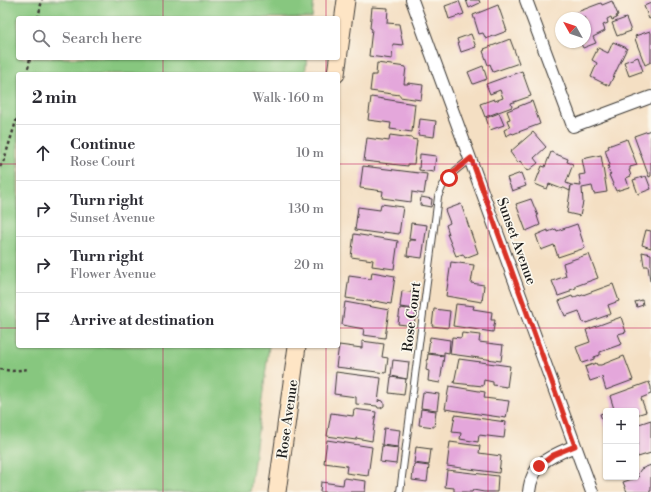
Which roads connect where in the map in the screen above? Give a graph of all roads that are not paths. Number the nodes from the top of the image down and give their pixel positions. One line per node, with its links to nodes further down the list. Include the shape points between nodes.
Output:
1 (346, 0): 4 (street)
2 (412, 0): 8 (street, Sunset Avenue)
3 (526, 0): 7 (street, via 573,126)
4 (340, 44)
5 (338, 60): 6 (street)
6 (336, 72)
7 (651, 97)
8 (471, 158): 10 (street, Sunset Avenue); 12 (lane, Rose Court, via 443,185 438,197)
9 (297, 348): 11 (street, Rose Avenue)
10 (575, 446): 13 (street, via 553,455 539,466 530,481); 14 (street, Sunset Avenue)
11 (277, 492)
12 (400, 492)
13 (529, 492)
14 (592, 492)

